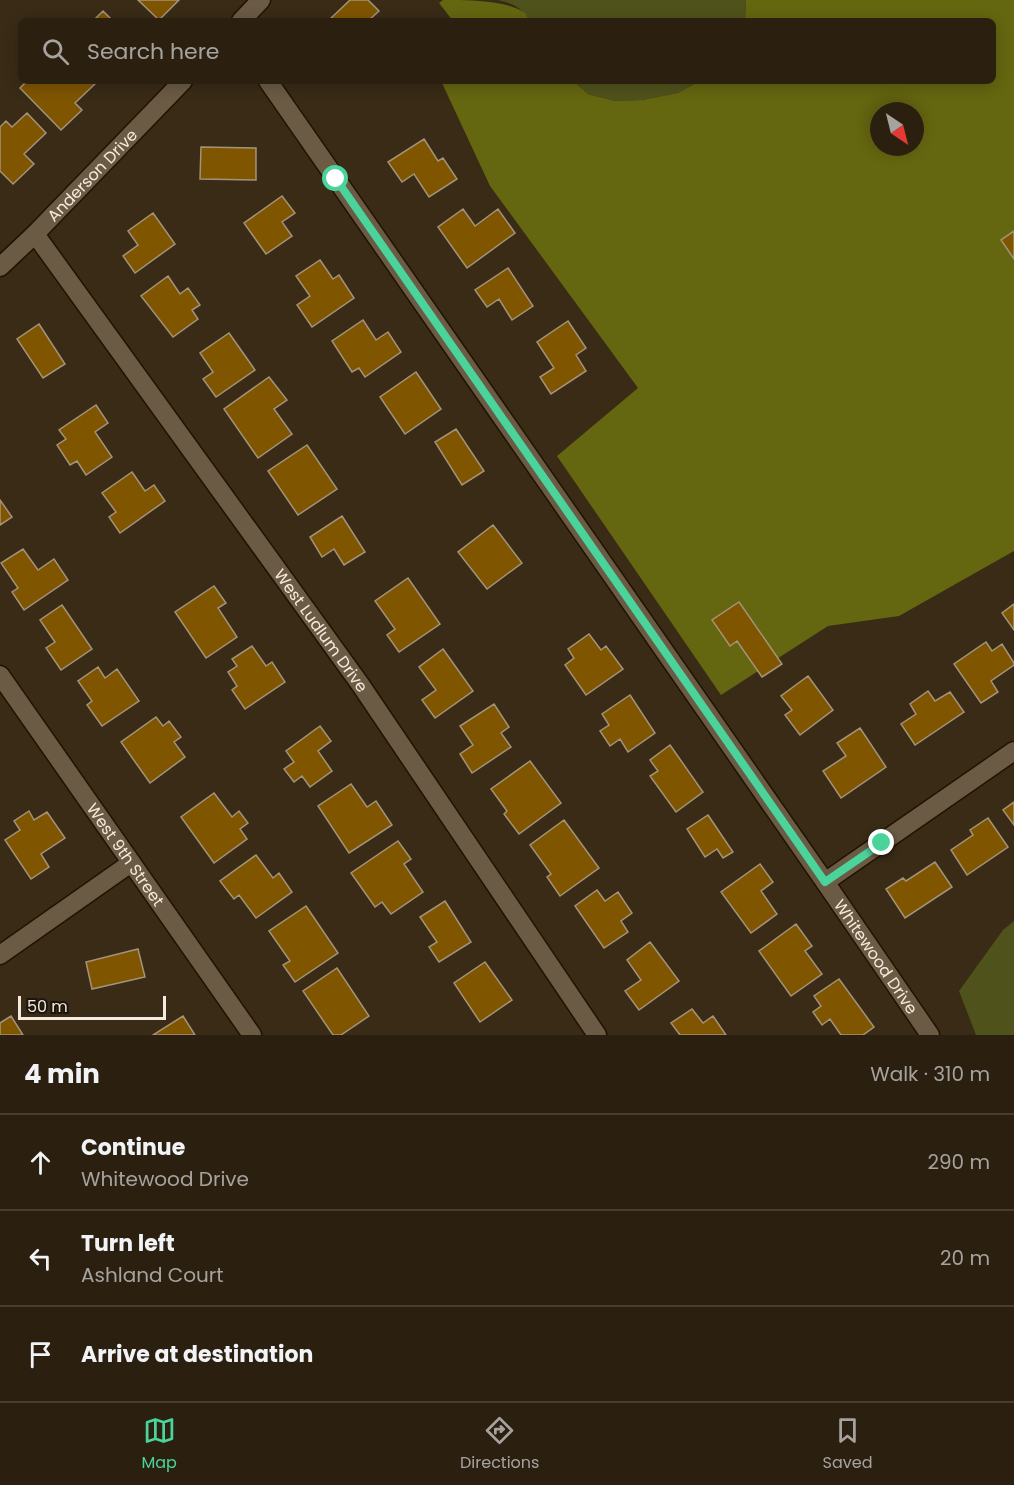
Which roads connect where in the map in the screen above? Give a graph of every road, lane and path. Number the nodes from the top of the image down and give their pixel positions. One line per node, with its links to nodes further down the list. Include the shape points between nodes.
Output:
1 (261, 0): 2 (street)
2 (244, 18)
3 (180, 84): 5 (street, Anderson Drive)
4 (270, 84): 10 (street, Whitewood Drive)
5 (35, 234): 6 (street, Anderson Drive); 13 (street, West Ludlum Drive, via 360,684)
6 (0, 267)
7 (0, 675): 9 (street, West 9th Street)
8 (1014, 751): 10 (street)
9 (131, 863): 11 (street); 12 (street, West 9th Street)
10 (825, 882): 14 (street, Whitewood Drive)
11 (0, 955)
12 (252, 1035)
13 (597, 1035)
14 (928, 1035)

